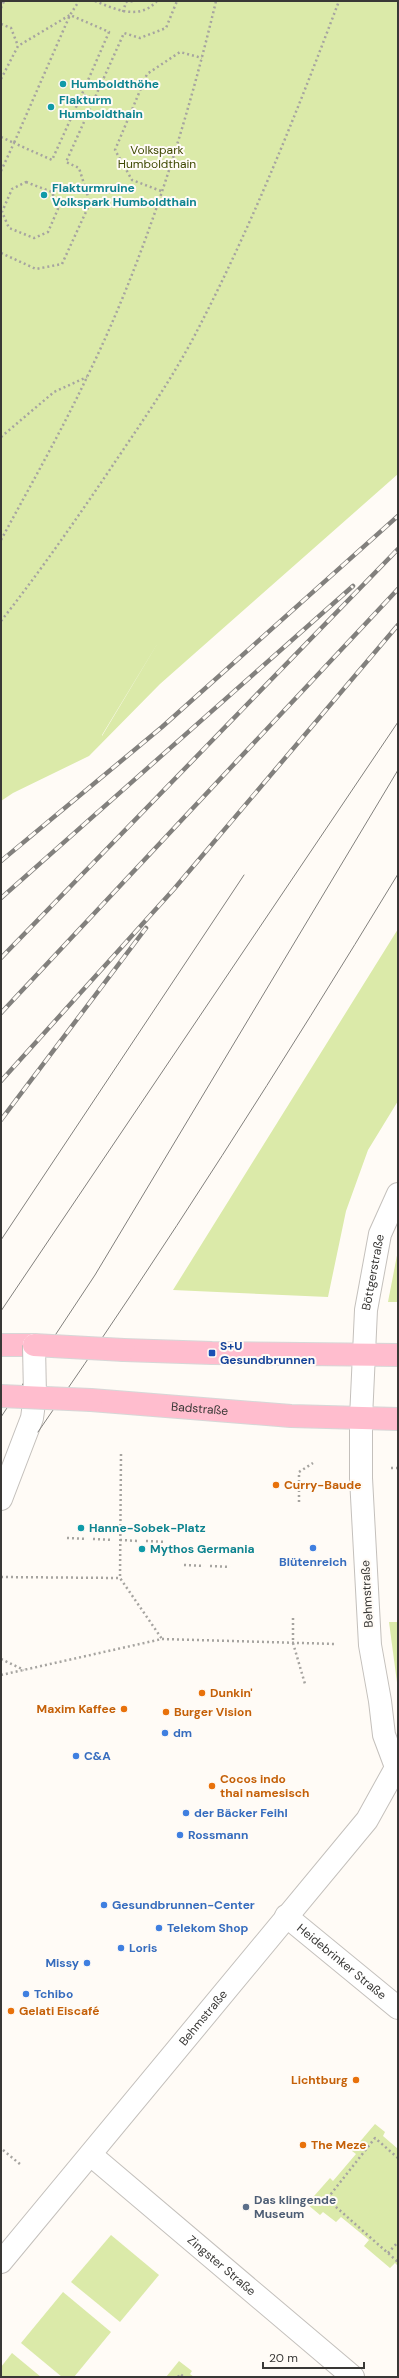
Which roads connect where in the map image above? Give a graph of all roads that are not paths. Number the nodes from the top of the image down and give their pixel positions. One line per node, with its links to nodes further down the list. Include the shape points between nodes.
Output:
1 (398, 1194): 4 (street, Böttgerstraße, via 380,1234 366,1310)
2 (1, 1344): 3 (main road)
3 (34, 1345): 4 (main road, bridge, via 212,1354); 7 (street, bridge)
4 (365, 1354): 5 (main road); 8 (street, Böttgerstraße)
5 (398, 1355)
6 (1, 1396): 7 (main road, Badstraße, bridge)
7 (35, 1396): 8 (main road, Badstraße, bridge, via 291,1416); 10 (street, via 32,1418)
8 (361, 1418): 9 (main road, Badstraße); 11 (street, Behmstraße, via 361,1478 370,1645 384,1734)
9 (398, 1419)
10 (1, 1499)
11 (397, 1765): 12 (street, Behmstraße, via 367,1820)
12 (286, 1916): 13 (street, Heidebrinker Straße); 14 (street, Behmstraße)
13 (398, 2008)
14 (91, 2155): 15 (street, Behmstraße); 16 (street, Zingster Straße)
15 (1, 2262)
16 (353, 2377)

